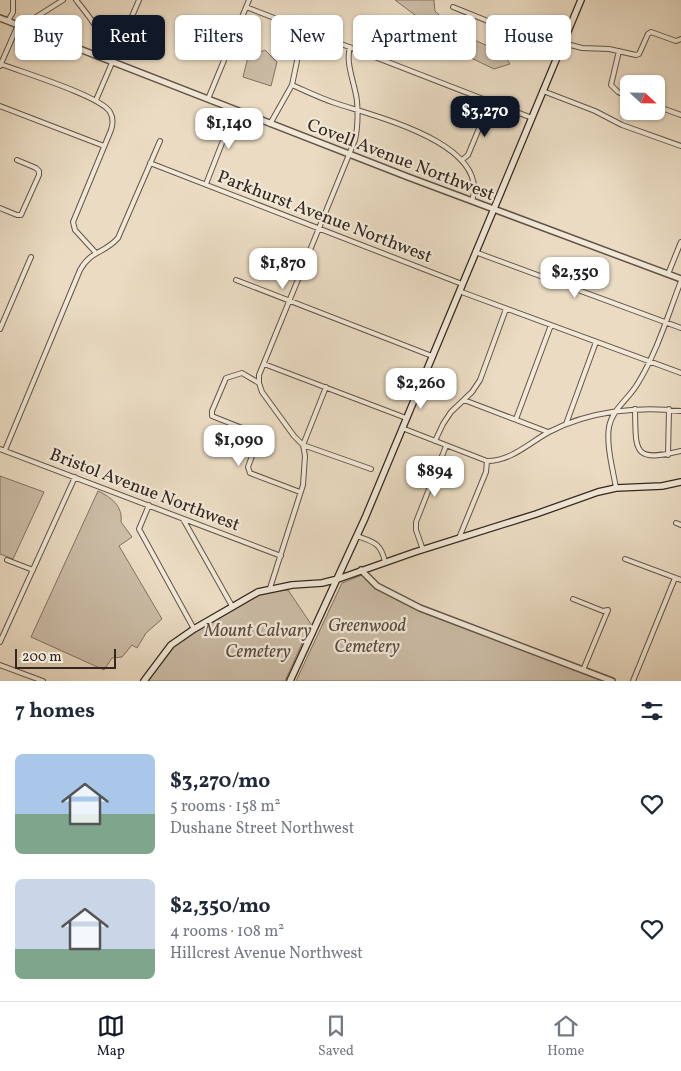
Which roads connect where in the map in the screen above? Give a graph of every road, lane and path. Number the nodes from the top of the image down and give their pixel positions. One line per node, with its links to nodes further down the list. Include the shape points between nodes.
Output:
1 (13, 0): 14 (street, via 13,12)
2 (63, 0): 9 (street)
3 (76, 0): 15 (street)
4 (139, 0): 10 (street)
5 (249, 0): 7 (street)
6 (581, 0): 17 (main road)
7 (246, 7): 11 (street); 32 (street)
8 (453, 7): 13 (street)
9 (40, 15)
10 (133, 15)
11 (271, 17)
12 (0, 18): 14 (street, Covell Avenue Northwest)
13 (486, 20)
14 (8, 21): 16 (street, Covell Avenue Northwest)
15 (92, 22)
16 (15, 24)
17 (571, 25)
18 (15, 32): 28 (street)
19 (681, 39): 23 (street, via 676,41 651,32 639,54)
20 (343, 44): 22 (street)
21 (571, 44): 23 (street)
22 (350, 47): 34 (street); 38 (street)
23 (620, 51): 31 (street, via 612,85)
24 (107, 60): 27 (street, Covell Avenue Northwest)
25 (297, 60): 29 (street)
26 (557, 60): 30 (main road)
27 (112, 62): 32 (street, Covell Avenue Northwest); 33 (street)
28 (0, 65): 33 (street)
29 (292, 85): 38 (street); 41 (street)
30 (544, 91): 40 (main road); 44 (street)
31 (620, 93)
32 (208, 99): 37 (street, Covell Avenue Northwest)
33 (96, 100): 43 (street, via 106,106 112,118)
34 (490, 102): 40 (street); 47 (street, via 468,155)
35 (0, 106): 43 (street)
36 (665, 109): 39 (street)
37 (235, 110): 41 (street, Covell Avenue Northwest); 49 (street)
38 (357, 110): 45 (street, via 357,128); 47 (street, via 416,131)
39 (681, 115)
40 (532, 118): 52 (main road)
41 (270, 124): 45 (street, Covell Avenue Northwest)
42 (160, 141): 48 (street)
43 (104, 146): 56 (street, via 73,222 75,230)
44 (681, 146)
45 (350, 155): 50 (street, Covell Avenue Northwest); 53 (street)
46 (17, 160): 51 (street, via 36,168 39,176 21,215)
47 (462, 160): 50 (street, via 475,183)
48 (150, 163): 49 (street, Parkhurst Avenue Northwest); 56 (street, via 118,238)
49 (206, 184): 53 (street, Parkhurst Avenue Northwest)
50 (472, 201): 52 (street, Covell Avenue Northwest)
51 (0, 208)
52 (493, 209): 55 (main road); 58 (street, Covell Avenue Northwest)
53 (319, 229): 61 (street, Parkhurst Avenue Northwest); 63 (street)
54 (681, 242): 58 (street)
55 (475, 252): 61 (main road); 65 (street)
56 (96, 253): 89 (street, via 86,259 80,270)
57 (31, 257): 67 (street)
58 (668, 274): 60 (street, Covell Avenue Northwest)
59 (236, 280): 63 (street)
60 (681, 280): 65 (street)
61 (462, 284): 62 (main road)
62 (459, 291): 64 (street); 70 (main road)
63 (289, 301): 70 (street); 72 (street)
64 (506, 309): 66 (street); 76 (street, via 480,380)
65 (665, 322): 68 (street); 71 (street)
66 (551, 325): 69 (street); 82 (street)
67 (1, 326)
68 (681, 328)
69 (596, 342): 71 (street); 83 (street)
70 (432, 356): 81 (main road)
71 (649, 361): 73 (street); 79 (street, via 632,392)
72 (264, 364): 74 (street); 75 (street)
73 (681, 373)
74 (259, 383): 87 (street, via 262,392); 97 (street, via 242,373 230,376 222,387 212,416 257,434 259,437 248,467 250,473)
75 (326, 388): 81 (street); 87 (street)
76 (464, 400): 82 (street); 86 (street, via 451,412)
77 (635, 409): 78 (street); 79 (street); 91 (street, via 637,448 649,456)
78 (669, 409): 80 (street); 91 (street)
79 (615, 411): 83 (street); 96 (street, via 608,435)
80 (681, 411)
81 (406, 418): 84 (main road)
82 (516, 419): 85 (street)
83 (566, 424): 85 (street)
84 (402, 428): 86 (street); 102 (main road)
85 (549, 432): 92 (street, via 504,459)
86 (435, 441): 88 (street)
87 (303, 445): 93 (street); 97 (street, via 305,456)
88 (446, 446): 92 (street); 104 (street, via 416,522)
89 (2, 450): 94 (street, Bristol Avenue Northwest)
90 (681, 451): 91 (street)
91 (668, 454)
92 (487, 461): 103 (street, via 486,472)
93 (371, 470)
94 (75, 477): 98 (street, Bristol Avenue Northwest); 109 (street)
95 (681, 482): 96 (main road)
96 (616, 488): 103 (main road)
97 (300, 492): 105 (street)
98 (149, 505): 99 (street, Bristol Avenue Northwest); 117 (street, via 139,529)
99 (183, 519): 105 (street, Bristol Avenue Northwest); 116 (street)
100 (676, 523): 101 (street)
101 (681, 525)
102 (357, 536): 108 (street, via 380,547); 112 (main road)
103 (459, 538): 104 (main road)
104 (423, 550): 108 (main road)
105 (281, 556): 114 (street)
106 (625, 558): 111 (street)
107 (7, 560): 109 (street)
108 (385, 562): 110 (main road)
109 (33, 570): 118 (street)
110 (361, 570): 112 (main road); 120 (street, via 377,586 420,608)
111 (675, 578): 113 (street); 127 (street)
112 (338, 579): 114 (main road); 125 (main road)
113 (681, 580)
114 (270, 588): 116 (main road)
115 (573, 599): 120 (street, via 608,610)
116 (232, 606): 117 (main road)
117 (194, 629): 124 (main road, via 167,649)
118 (0, 642)
119 (0, 665): 121 (street)
120 (583, 670): 126 (street)
121 (28, 675): 122 (street); 123 (street)
122 (25, 681)
123 (43, 681)
124 (144, 681)
125 (290, 681)
126 (612, 681)
127 (633, 681)

